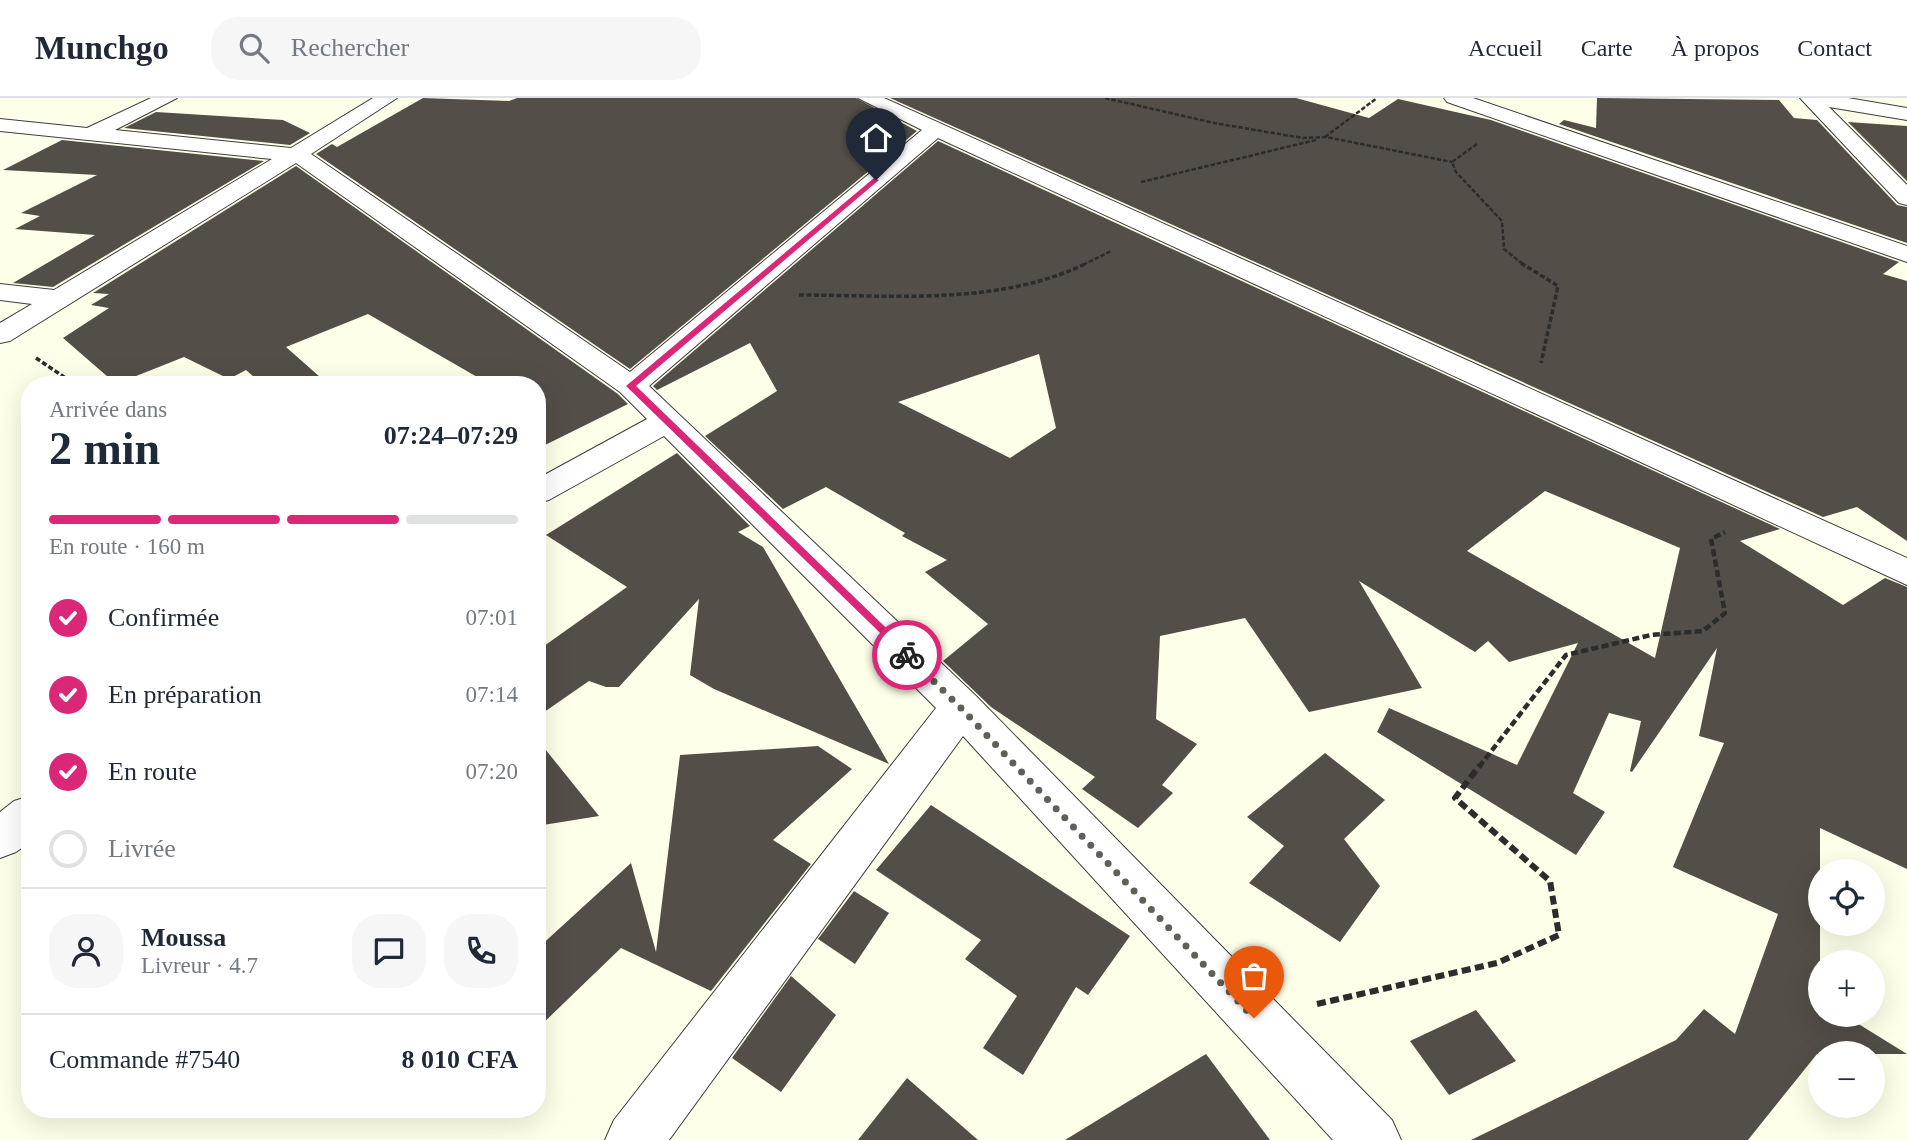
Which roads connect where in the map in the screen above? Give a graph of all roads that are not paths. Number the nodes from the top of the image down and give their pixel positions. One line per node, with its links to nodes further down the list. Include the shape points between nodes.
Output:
1 (167, 98): 10 (street)
2 (387, 98): 11 (street)
3 (868, 98): 9 (street)
4 (1454, 98): 6 (street)
5 (1812, 98): 7 (street); 12 (street)
6 (1483, 102): 13 (street, via 1511,118)
7 (1907, 114)
8 (0, 125): 10 (street)
9 (935, 130): 17 (street); 20 (street)
10 (90, 134): 11 (street)
11 (298, 155): 15 (street); 17 (street)
12 (1907, 198)
13 (1907, 254)
14 (0, 292): 15 (street)
15 (59, 299): 16 (street)
16 (0, 335)
17 (631, 386): 18 (street)
18 (667, 421): 19 (street); 21 (street)
19 (546, 488)
20 (1907, 573)
21 (961, 708): 24 (street); 25 (street)
22 (21, 822): 23 (street)
23 (0, 838)
24 (634, 1140)
25 (1372, 1140)

